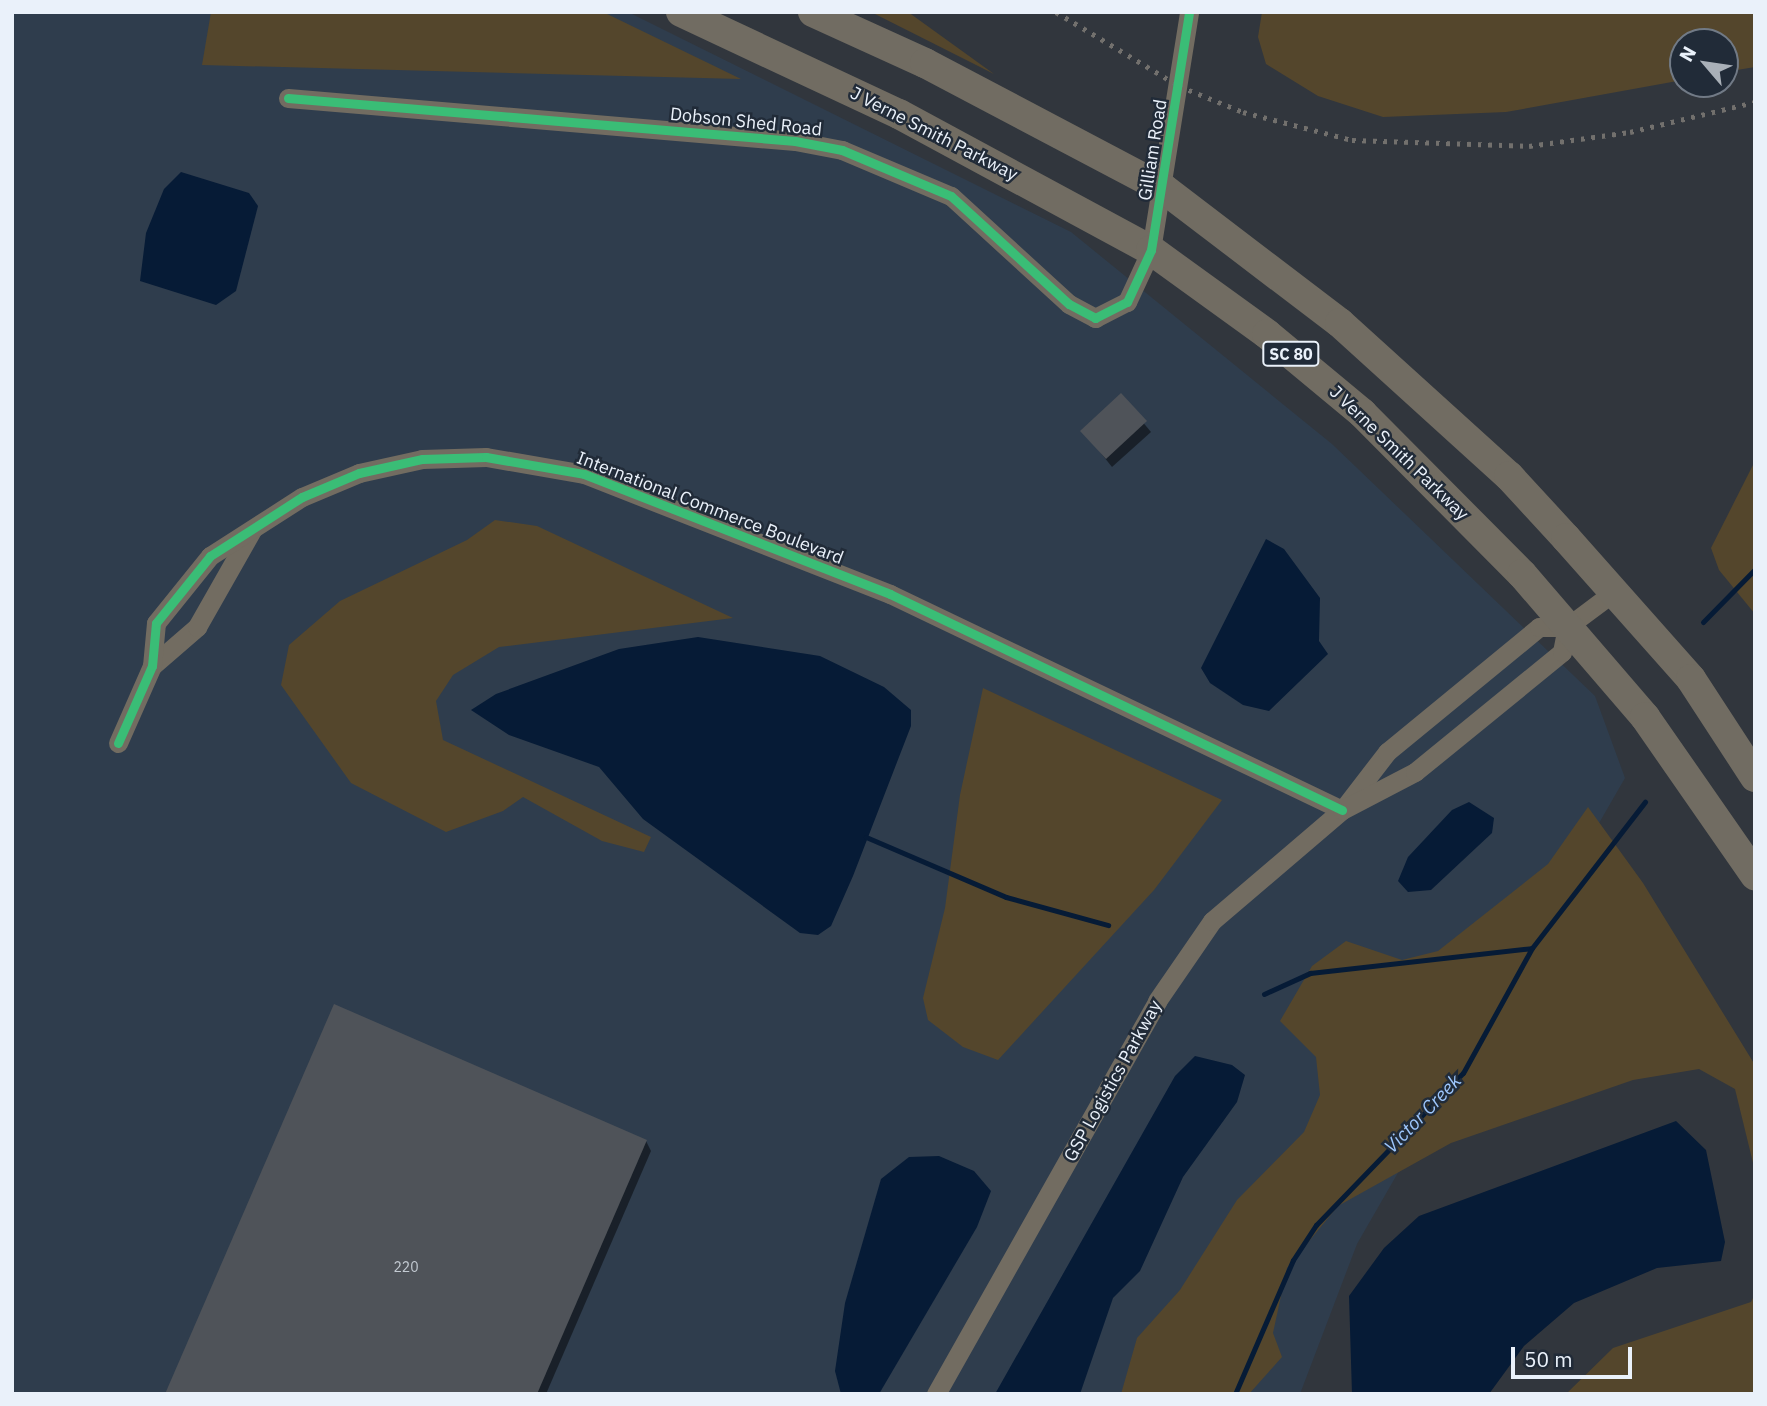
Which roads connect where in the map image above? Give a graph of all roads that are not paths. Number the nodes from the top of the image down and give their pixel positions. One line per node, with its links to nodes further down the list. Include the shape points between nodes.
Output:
1 (681, 12): 6 (main road, J Verne Smith Parkway / SC 80, via 899,114)
2 (813, 12): 5 (main road, via 925,63)
3 (1189, 12): 5 (street, Gilliam Road)
4 (289, 98): 6 (street, Dobson Shed Road, via 795,141 842,150 951,196 1069,304 1095,318 1127,302)
5 (1164, 189): 6 (street, Gilliam Road); 8 (main road, via 1394,369 1509,476)
6 (1151, 250): 9 (main road, J Verne Smith Parkway / SC 80, via 1362,413)
7 (254, 526): 10 (street, International Commerce Boulevard, via 197,626); 10 (street, International Commerce Boulevard, via 210,556 156,623); 13 (street, International Commerce Boulevard, via 348,478 422,458 486,457 584,474 890,594)
8 (1614, 592): 9 (street, GSP Logistics Parkway); 12 (main road, via 1691,679)
9 (1567, 627): 13 (street, GSP Logistics Parkway, via 1563,652 1415,772); 13 (street, GSP Logistics Parkway, via 1539,627 1387,752); 14 (main road, J Verne Smith Parkway / SC 80, via 1646,717)
10 (152, 666): 11 (street, International Commerce Boulevard)
11 (118, 743)
12 (1755, 777)
13 (1342, 810): 15 (street, GSP Logistics Parkway, via 1236,898 1190,948)
14 (1755, 875)
15 (936, 1394)

